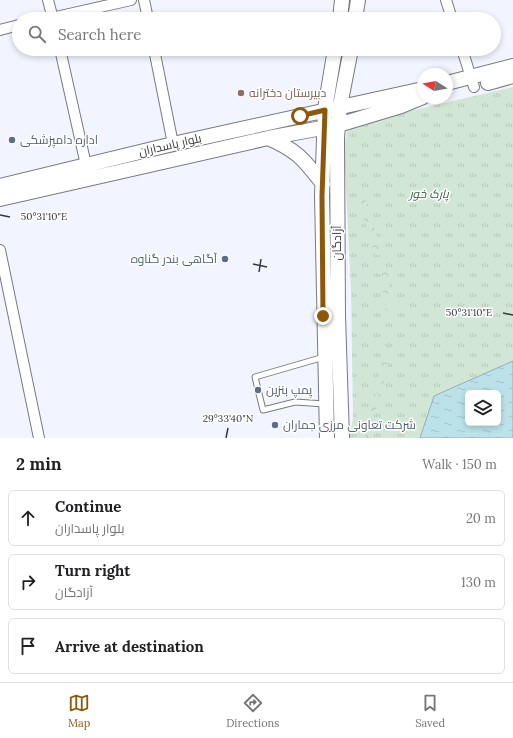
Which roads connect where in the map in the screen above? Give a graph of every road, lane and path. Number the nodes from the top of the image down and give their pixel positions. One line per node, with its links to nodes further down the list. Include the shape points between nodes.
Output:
1 (48, 0): 7 (street)
2 (131, 0): 8 (street)
3 (144, 0): 9 (street)
4 (342, 0): 10 (main road)
5 (358, 0): 11 (main road)
6 (446, 0): 12 (street)
7 (50, 12)
8 (80, 12)
9 (147, 12)
10 (341, 12)
11 (357, 12)
12 (450, 12)
13 (12, 27): 14 (street)
14 (0, 30)
15 (62, 56): 35 (street)
16 (155, 56): 33 (street)
17 (334, 56): 28 (main road, آزادگان)
18 (350, 56): 27 (main road, آزادگان)
19 (464, 56): 22 (street)
20 (513, 66): 22 (main road)
21 (513, 76): 22 (main road)
22 (473, 82): 23 (main road); 25 (main road)
23 (453, 83)
24 (417, 89): 27 (main road, بلوار پاسداران)
25 (453, 90)
26 (417, 99): 29 (main road, بلوار پاسداران)
27 (340, 106): 28 (main road, بلوار پاسداران); 29 (main road, آزادگان)
28 (325, 110): 30 (main road, آزادگان); 32 (main road, بلوار پاسداران)
29 (338, 125): 30 (main road, بلوار پاسداران); 44 (main road, آزادگان, via 338,316)
30 (324, 128): 31 (main road, بلوار پاسداران); 36 (main road, آزادگان)
31 (268, 138): 34 (main road, بلوار پاسداران); 36 (main road, via 287,146 302,157)
32 (194, 139): 33 (main road, بلوار پاسداران); 34 (main road)
33 (173, 144): 35 (main road, بلوار پاسداران)
34 (198, 154): 38 (main road, بلوار پاسداران)
35 (86, 165): 37 (main road, بلوار پاسداران)
36 (323, 184): 40 (main road, آزادگان)
37 (0, 186)
38 (0, 199)
39 (0, 250): 42 (street)
40 (325, 357): 41 (main road, آزادگان); 41 (lane, via 255,377 263,410 295,402)
41 (326, 404): 43 (main road, آزادگان)
42 (40, 438)
43 (327, 438)
44 (342, 438)

